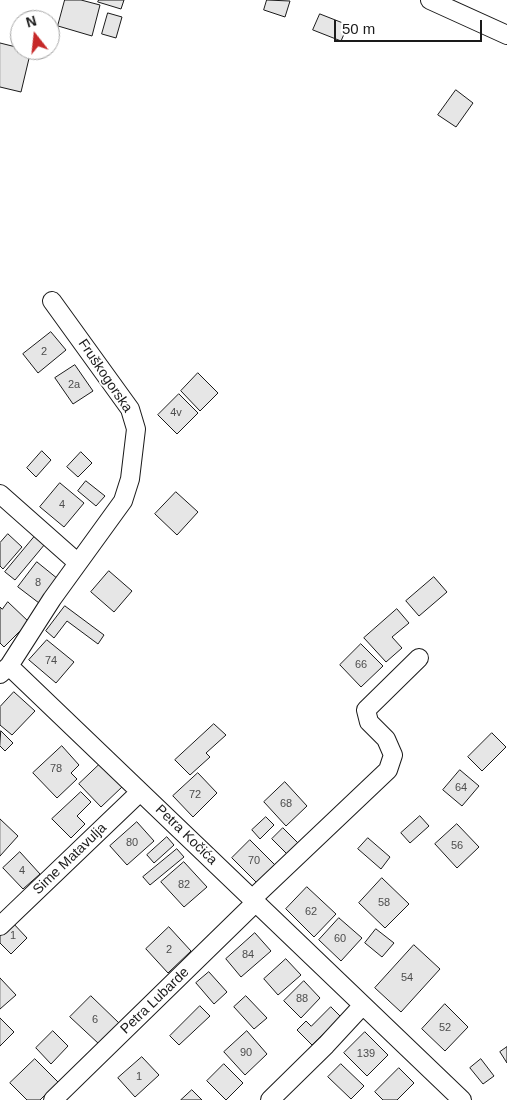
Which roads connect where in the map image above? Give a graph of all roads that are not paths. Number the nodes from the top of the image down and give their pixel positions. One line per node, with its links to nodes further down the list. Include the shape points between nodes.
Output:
1 (430, 0): 2 (street)
2 (507, 35)
3 (52, 302): 5 (street, Fruškogorska, via 130,409 136,429 130,479 122,501)
4 (0, 494): 5 (street)
5 (78, 563): 7 (street, Fruškogorska)
6 (419, 658): 9 (street, Petra Lubarde, via 366,710 369,722 386,738 393,754 388,770)
7 (5, 670): 8 (street, Petra Kočića)
8 (140, 792): 9 (street, Petra Kočića); 10 (street, Sime Matavulja)
9 (254, 900): 11 (street, Petra Kočića); 12 (street, Petra Lubarde)
10 (0, 926)
11 (364, 1005): 13 (street); 14 (street, Petra Kočića)
12 (53, 1100)
13 (270, 1100)
14 (462, 1100)

